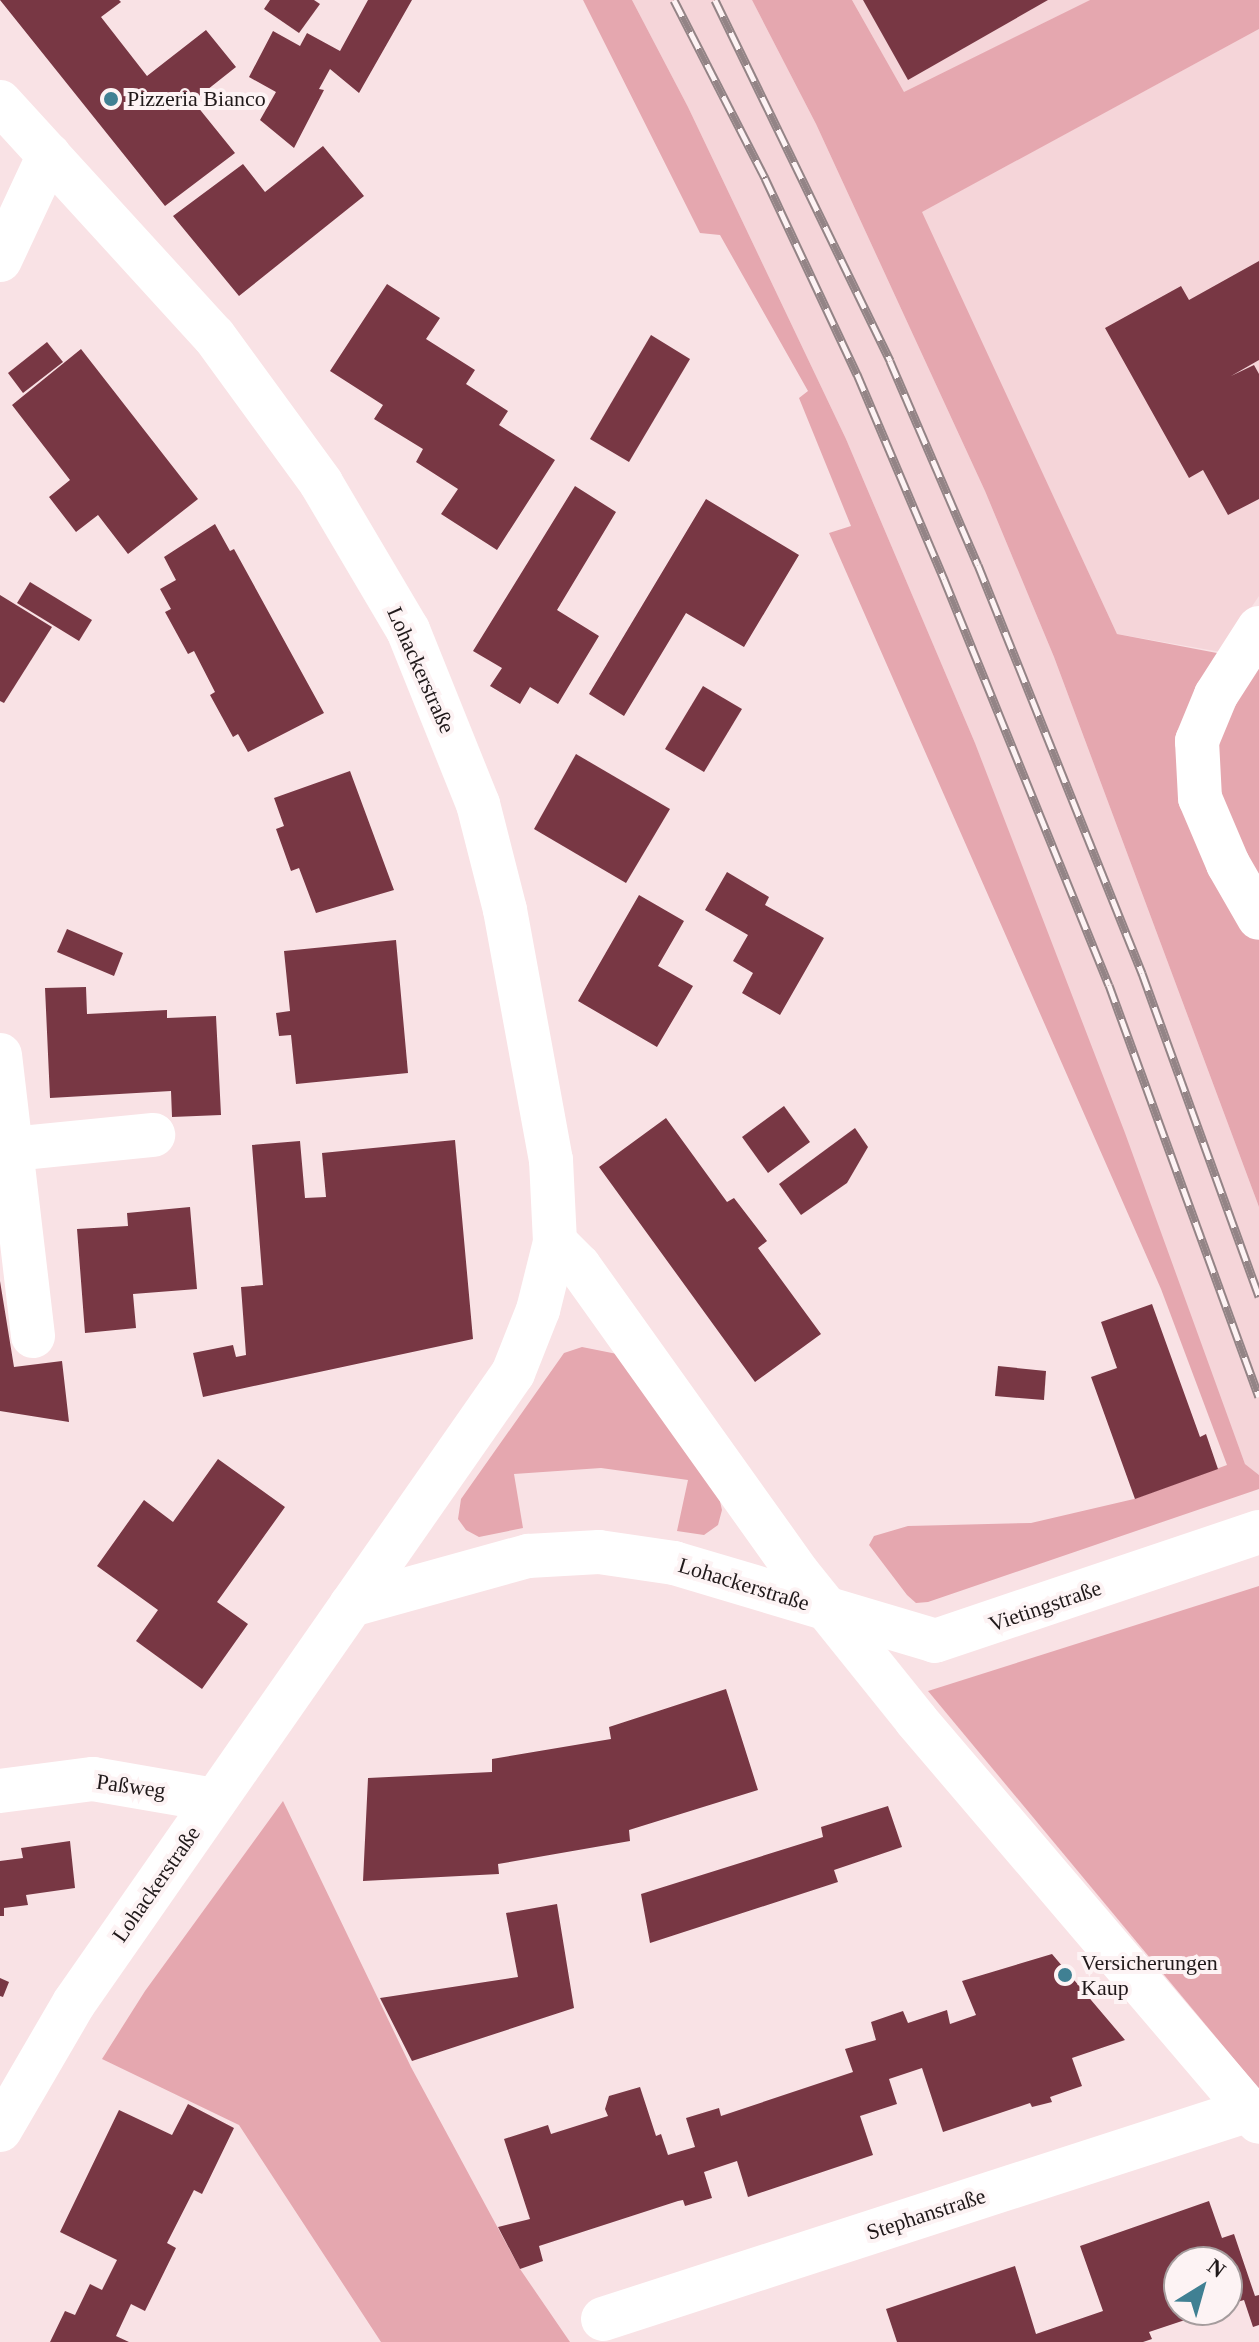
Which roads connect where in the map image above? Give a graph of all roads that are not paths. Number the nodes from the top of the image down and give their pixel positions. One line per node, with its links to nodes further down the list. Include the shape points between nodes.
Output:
1 (0, 102): 2 (street, Lohackerstraße)
2 (49, 155): 3 (street); 9 (street, Lohackerstraße, via 214,336 321,483 408,630 478,804 505,910 551,1160)
3 (0, 260)
4 (1259, 628): 5 (street, via 1216,695 1197,741 1200,798)
5 (1259, 918)
6 (0, 1055): 8 (street)
7 (153, 1135): 8 (street)
8 (12, 1149): 10 (street)
9 (555, 1242): 12 (street, Lohackerstraße, via 538,1310 513,1373); 13 (street, Lohackerstraße, via 579,1266)
10 (33, 1336)
11 (1259, 1532): 13 (street, Vietingstraße, via 935,1641)
12 (351, 1605): 13 (street, Lohackerstraße, via 528,1556 599,1552 674,1563); 15 (street, Lohackerstraße)
13 (829, 1610): 16 (street, Stephanstraße, via 916,1720)
14 (0, 1791): 15 (street, Paßweg, via 93,1779)
15 (215, 1800): 17 (street, Lohackerstraße, via 74,2003)
16 (1254, 2116): 18 (street, Stephanstraße)
17 (0, 2130)
18 (603, 2319)

